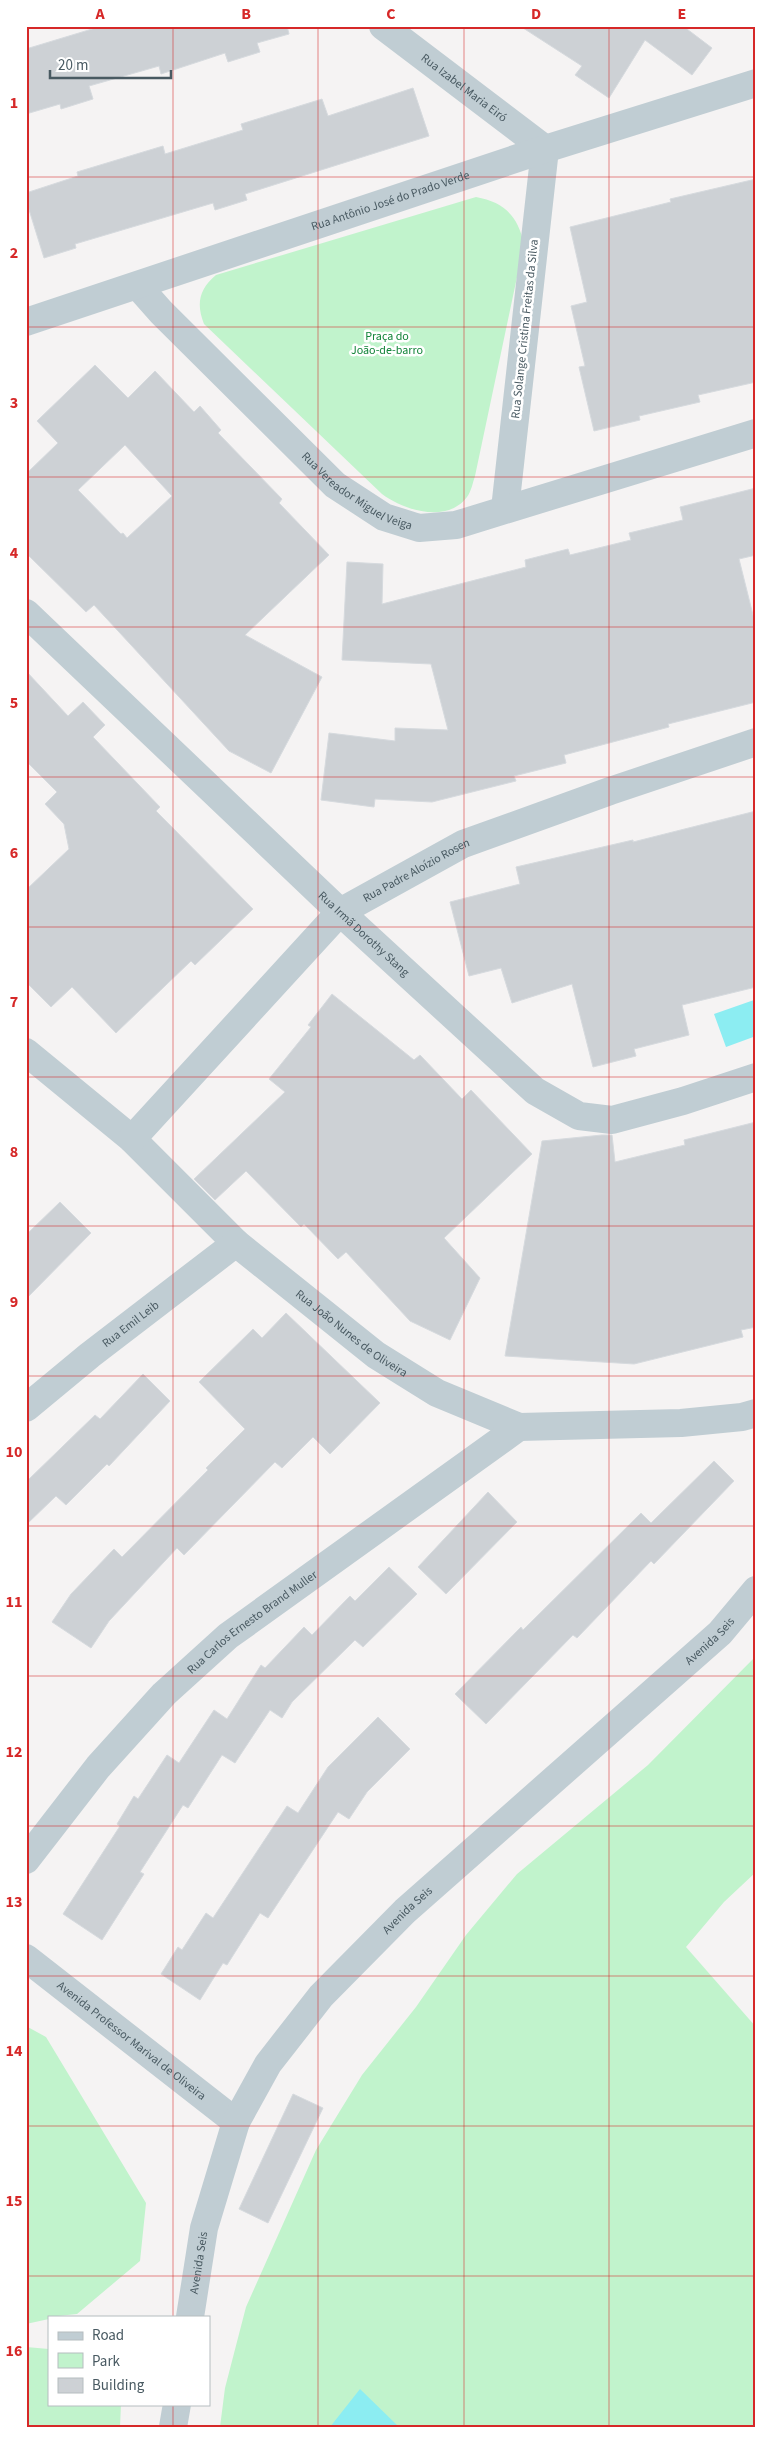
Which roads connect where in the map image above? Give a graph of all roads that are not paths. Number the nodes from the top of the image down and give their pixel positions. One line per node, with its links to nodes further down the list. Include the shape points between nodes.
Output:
1 (383, 26): 3 (street, Rua Izabel Maria Eiró)
2 (756, 82): 3 (street, Rua Antônio José do Prado Verde)
3 (545, 149): 4 (street, Rua Antônio José do Prado Verde); 7 (street, Rua Solange Cristina Freitas da Silva)
4 (138, 286): 5 (street, Rua Antônio José do Prado Verde); 7 (street, Rua Vereador Miguel Veiga, via 335,485 384,516 419,528 456,525)
5 (26, 322)
6 (756, 433): 7 (street, Rua Vereador Miguel Veiga)
7 (504, 509)
8 (26, 614): 10 (street, Rua Irmã Dorothy Stang)
9 (756, 742): 10 (street, Rua Padre Aloízio Rosen, via 462,844)
10 (340, 912): 12 (street, Rua Irmã Dorothy Stang, via 535,1090 579,1116 612,1120); 13 (street, Rua Padre Aloízio Rosen)
11 (26, 1052): 13 (street, Rua João Nunes de Oliveira)
12 (756, 1077)
13 (132, 1139): 14 (street, Rua João Nunes de Oliveira)
14 (236, 1243): 15 (street, Rua Emil Leib); 17 (street, Rua João Nunes de Oliveira, via 376,1354 437,1393)
15 (26, 1408)
16 (756, 1413): 17 (street, Rua João Nunes de Oliveira, via 682,1423)
17 (519, 1427): 19 (street, Rua Carlos Ernesto Brand Muller, via 228,1636 164,1694 111,1752)
18 (756, 1590): 21 (street, Avenida Seis, via 720,1633 405,1911 321,1996 268,2064)
19 (26, 1860)
20 (26, 1958): 21 (street, Avenida Professor Marival de Oliveira)
21 (236, 2122): 22 (street, Avenida Seis, via 204,2228)
22 (190, 2316)
23 (176, 2406): 24 (street)
24 (173, 2427)

